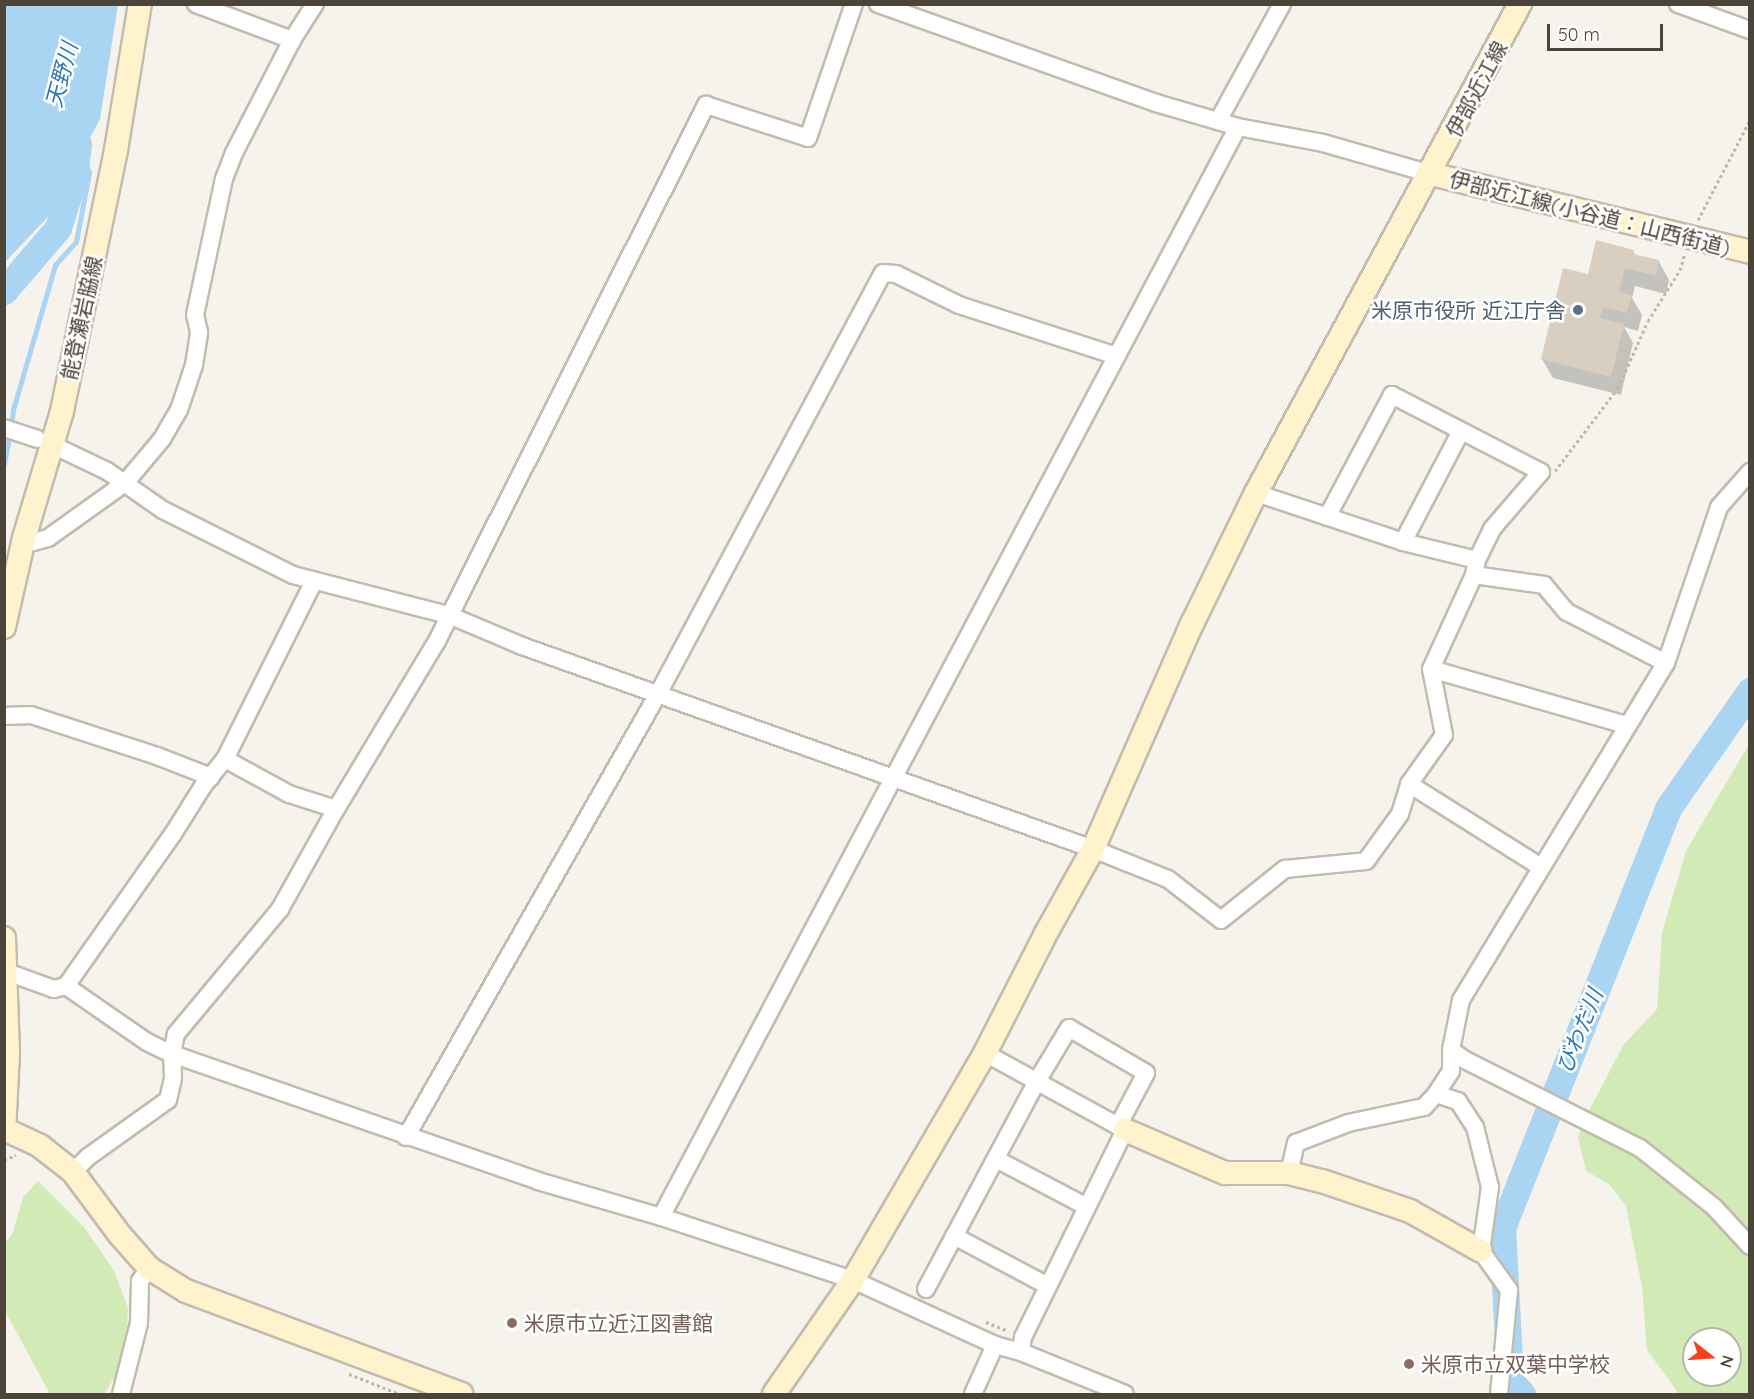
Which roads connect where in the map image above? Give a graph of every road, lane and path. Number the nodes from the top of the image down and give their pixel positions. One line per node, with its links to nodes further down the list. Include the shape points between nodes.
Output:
1 (140, 4): 27 (street, 能登瀬岩脇線, via 116,150 62,411)
2 (315, 4): 10 (street)
3 (854, 4): 31 (street, via 808,138 706,105)
4 (878, 4): 12 (street, via 1156,103)
5 (1282, 4): 12 (street)
6 (1520, 4): 14 (street, 伊部近江線)
7 (1678, 4): 9 (street)
8 (203, 6): 10 (street)
9 (1749, 30)
10 (292, 40): 24 (street, via 224,179 195,315 199,332 194,365 179,410 162,439)
11 (1749, 120): 15 (path)
12 (1218, 121): 13 (street)
13 (1238, 127): 14 (street, via 1323,143); 17 (street)
14 (1431, 174): 15 (street, 伊部近江線(小谷道：山西街道)); 25 (street, 伊部近江線)
15 (1689, 236): 16 (street, 伊部近江線(小谷道：山西街道)); 23 (path, via 1680,270 1648,321 1618,388)
16 (1749, 252)
17 (1117, 356): 35 (street, via 959,305 896,274 883,273); 40 (street)
18 (4, 428): 20 (street)
19 (1461, 431): 26 (street, via 1392,395); 28 (street); 29 (street, via 1541,472 1492,529)
20 (37, 440)
21 (61, 449): 24 (street)
22 (1749, 472): 33 (street, via 1719,507)
23 (1553, 473)
24 (125, 483): 27 (street, via 48,537 33,542); 30 (street, via 163,510 293,575)
25 (1256, 493): 26 (street); 43 (street, 伊部近江線, via 1192,624)
26 (1327, 517): 28 (street)
27 (24, 538): 32 (street, 能登瀬岩脇線)
28 (1403, 542): 29 (street)
29 (1476, 567): 33 (street, via 1544,585 1567,612); 34 (street)
30 (315, 580): 31 (street); 38 (street)
31 (451, 616): 35 (street, via 522,646); 42 (street)
32 (4, 627)
33 (1666, 663): 37 (street)
34 (1431, 669): 37 (street); 41 (street, via 1444,735)
35 (658, 694): 40 (street); 55 (street)
36 (4, 716): 39 (street, via 30,715)
37 (1626, 725): 44 (street)
38 (225, 759): 39 (street); 42 (street, via 289,794)
39 (211, 777): 47 (street)
40 (893, 780): 43 (street); 60 (street)
41 (1409, 784): 43 (street, via 1400,814 1366,861 1285,869 1221,920 1168,879); 44 (street)
42 (336, 809): 50 (street, via 280,909 176,1034)
43 (1093, 849): 49 (street, 伊部近江線)
44 (1541, 867): 48 (street, via 1461,1000)
45 (4, 939): 46 (street)
46 (5, 971): 47 (street, via 54,989); 54 (street)
47 (66, 986): 50 (street)
48 (1451, 1050): 52 (street, via 1451,1071); 62 (street, via 1640,1148 1714,1207)
49 (985, 1053): 51 (street); 65 (street, 伊部近江線)
50 (171, 1054): 55 (street); 57 (street, via 173,1078 168,1100)
51 (1037, 1082): 53 (street); 53 (street, via 1069,1028 1146,1073); 56 (street)
52 (1436, 1094): 58 (street, via 1424,1107 1348,1123 1296,1143); 63 (street, via 1458,1101 1475,1127 1490,1187)
53 (1122, 1128): 58 (street, via 1224,1173); 59 (street)
54 (5, 1130): 57 (street, via 40,1146)
55 (406, 1137): 60 (street)
56 (996, 1159): 59 (street); 61 (street)
57 (73, 1172): 64 (street)
58 (1289, 1173): 63 (street, via 1410,1211)
59 (1087, 1207): 66 (street)
60 (661, 1217): 65 (street)
61 (954, 1236): 66 (street); 67 (street)
62 (1749, 1246)
63 (1481, 1251): 75 (street, via 1509,1290)
64 (149, 1268): 70 (street, via 140,1281 139,1323); 71 (street, via 186,1291)
65 (853, 1280): 68 (street); 72 (street, 伊部近江線)
66 (1048, 1286): 69 (street, via 1023,1337)
67 (926, 1289)
68 (995, 1345): 69 (street); 73 (street)
69 (1021, 1352): 74 (street)
70 (121, 1395)
71 (461, 1395)
72 (774, 1395)
73 (973, 1395)
74 (1125, 1395)
75 (1499, 1395)

